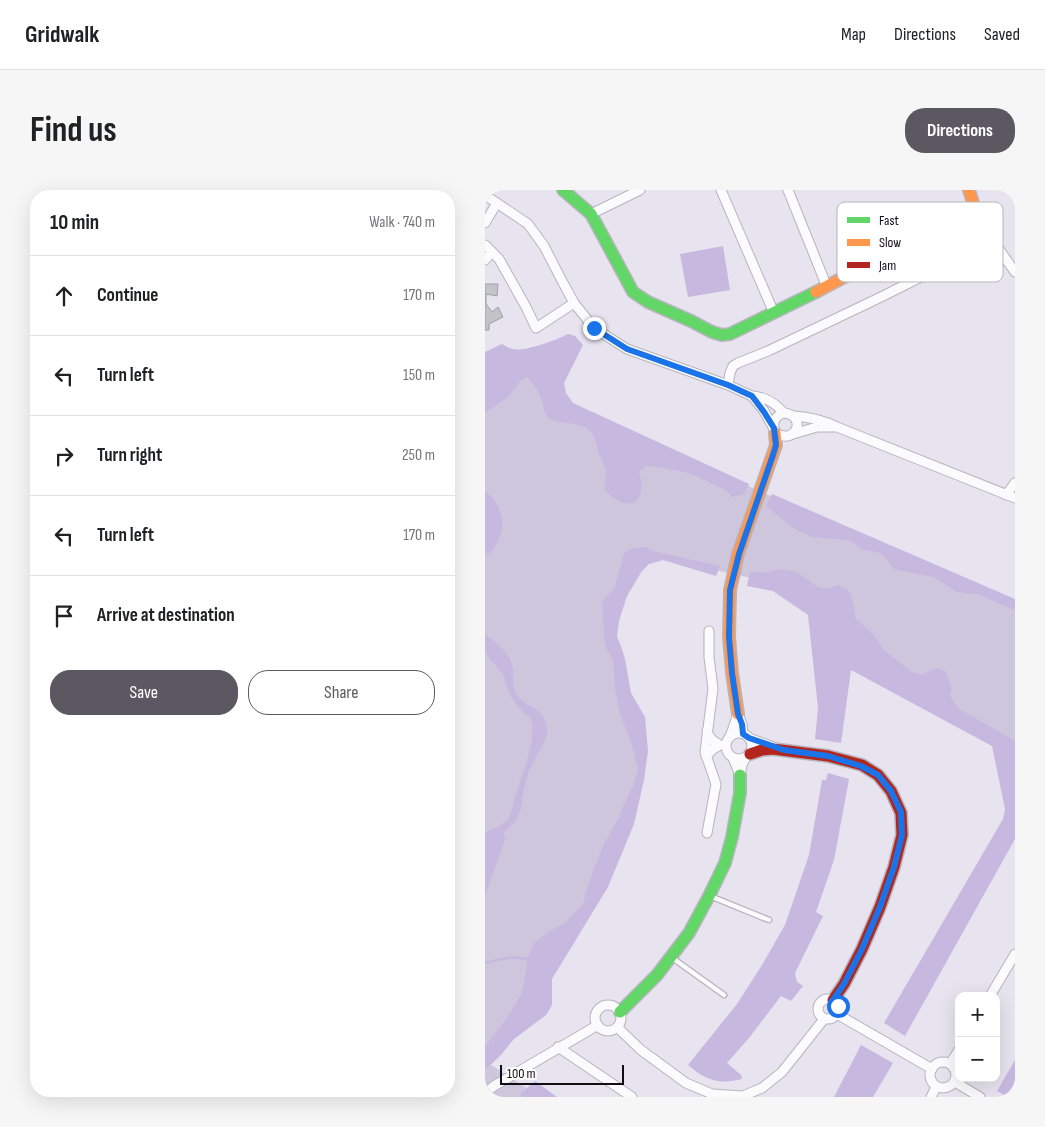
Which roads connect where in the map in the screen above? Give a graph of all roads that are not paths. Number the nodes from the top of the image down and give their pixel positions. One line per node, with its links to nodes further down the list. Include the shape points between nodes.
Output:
1 (563, 190): 9 (street)
2 (640, 190): 9 (street)
3 (721, 190): 19 (street)
4 (788, 190): 17 (street)
5 (969, 190): 7 (street)
6 (485, 195): 8 (street)
7 (973, 202)
8 (497, 203): 10 (street); 18 (street, via 528,224 544,246)
9 (591, 214): 19 (street, via 633,292 648,302 722,335)
10 (485, 223)
11 (488, 249): 13 (street); 18 (street, via 499,259 536,328)
12 (1003, 255): 14 (street)
13 (485, 260)
14 (1015, 272)
15 (837, 282): 17 (street)
16 (911, 282): 20 (street, via 738,363 733,366)
17 (827, 287): 19 (street)
18 (574, 303): 20 (street, via 594,328 627,349)
19 (774, 313)
20 (728, 385): 21 (street)
21 (752, 396): 22 (street, via 771,401); 25 (street)
22 (784, 413): 23 (street); 25 (street, via 775,418)
23 (794, 416): 24 (street, via 815,418); 26 (street, via 797,429)
24 (837, 427): 26 (street, via 817,427); 29 (street)
25 (774, 430): 26 (street, via 783,436); 27 (street, via 776,445)
26 (790, 435): 27 (street)
27 (773, 455): 31 (street, via 730,590 729,637)
28 (1015, 483): 29 (street)
29 (1011, 496)
30 (709, 632): 32 (street, via 713,689)
31 (738, 714): 33 (street); 34 (street)
32 (707, 729): 35 (street, via 712,741); 38 (street)
33 (746, 736): 34 (street, via 737,734); 36 (street); 37 (street, via 752,744)
34 (730, 737): 35 (street)
35 (723, 747): 38 (street, via 713,749); 39 (street)
36 (784, 750): 37 (street, via 767,749); 48 (street, via 828,756 878,775 891,791 901,812 902,835 880,907 862,949)
37 (748, 755): 39 (street, via 741,759); 40 (street)
38 (706, 756): 41 (street, via 716,784)
39 (733, 758): 40 (street)
40 (740, 775): 42 (street, via 732,837 725,864)
41 (707, 833)
42 (709, 896): 43 (lane); 45 (street, via 689,933)
43 (769, 920)
44 (1015, 954): 46 (street)
45 (671, 957): 47 (lane); 49 (street)
46 (993, 992)
47 (724, 995)
48 (833, 1000): 50 (street, via 838,1006); 51 (street, via 823,1000 819,1005 819,1014)
49 (620, 1012): 52 (street, via 613,1006 601,1008 597,1012); 53 (street)
50 (837, 1014): 51 (street, via 832,1019); 57 (street)
51 (824, 1019): 62 (street, via 782,1072 762,1088)
52 (598, 1025): 53 (street, via 605,1030); 54 (street)
53 (617, 1027): 62 (street, via 641,1050 686,1083 712,1094)
54 (558, 1048): 61 (street); 63 (street)
55 (955, 1056): 56 (street)
56 (950, 1064): 57 (street, via 940,1063); 58 (street)
57 (932, 1069): 60 (street, via 930,1079)
58 (955, 1070)
59 (955, 1082): 60 (street, via 946,1088); 65 (street)
60 (936, 1087): 64 (street)
61 (485, 1093)
62 (743, 1096)
63 (632, 1097)
64 (931, 1097)
65 (980, 1097)

